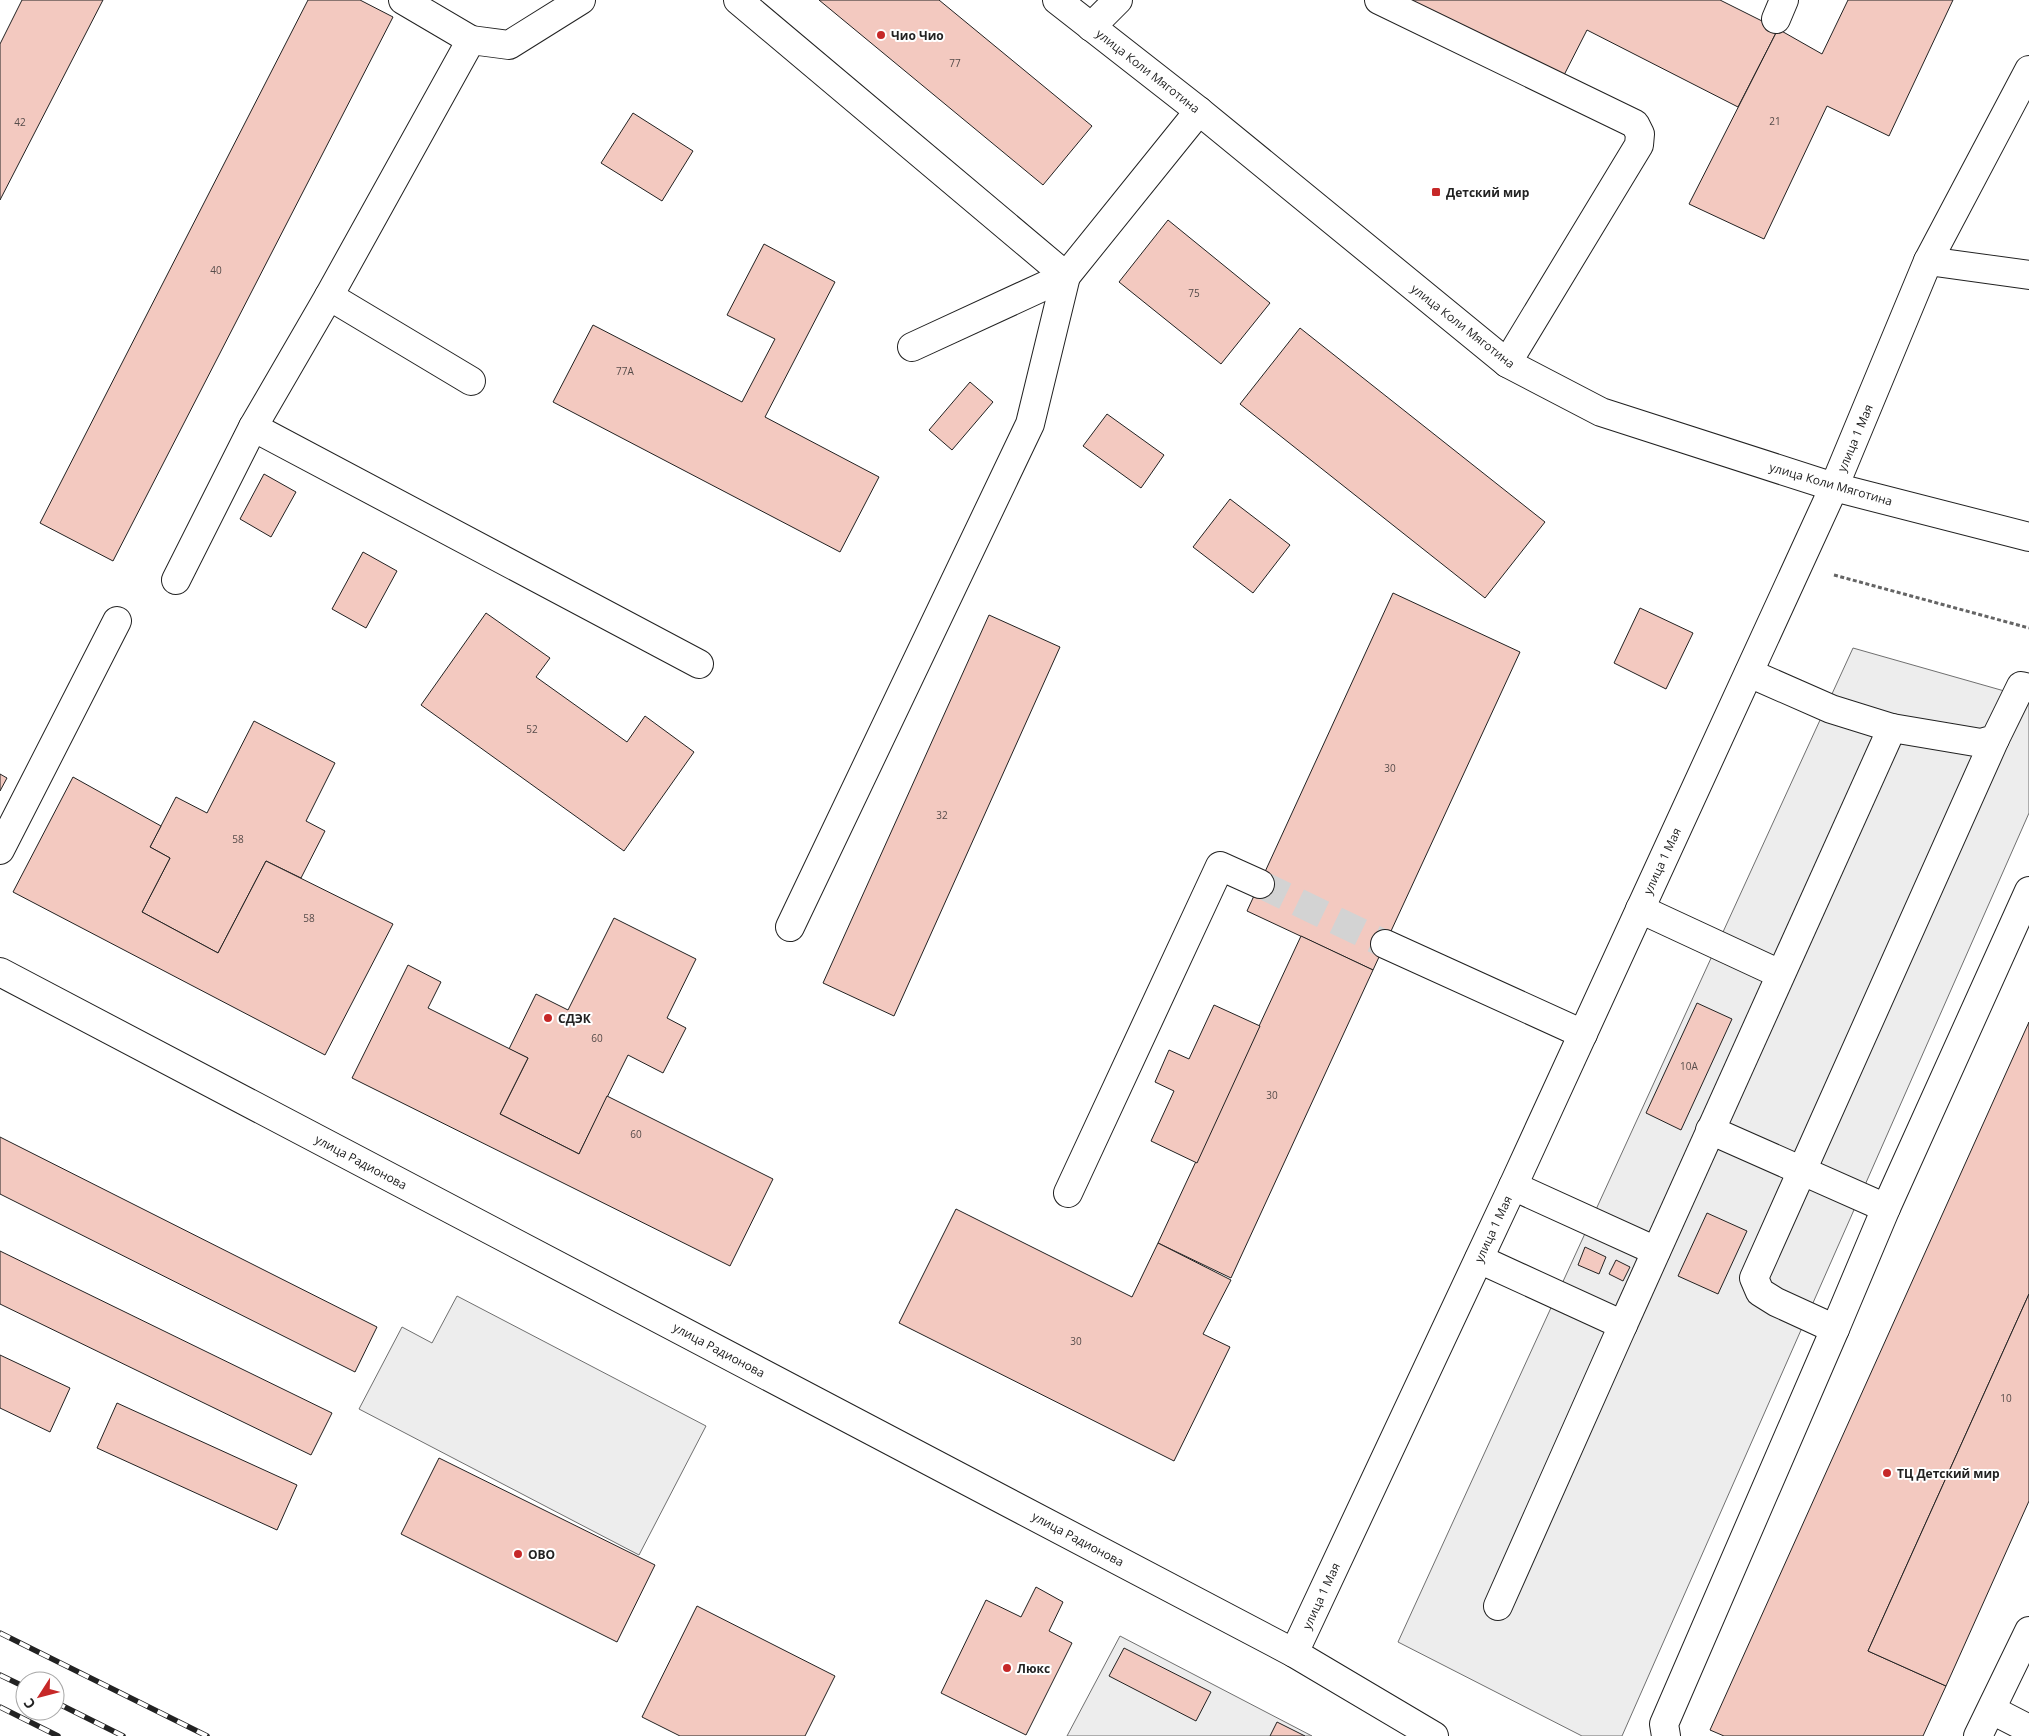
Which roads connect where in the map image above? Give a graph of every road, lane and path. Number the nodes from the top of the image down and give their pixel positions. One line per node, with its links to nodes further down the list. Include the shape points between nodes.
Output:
1 (403, 0): 8 (street)
2 (581, 0): 8 (street, via 509,45)
3 (738, 0): 13 (street)
4 (1057, 0): 7 (street, улица Коли Мяготина)
5 (1118, 0): 7 (street)
6 (1380, 0): 16 (street, via 1635,124 1640,134 1639,144)
7 (1091, 27): 10 (street, улица Коли Мяготина)
8 (471, 40): 14 (street)
9 (2029, 70): 11 (street, улица 1 Мая)
10 (1199, 110): 13 (street); 16 (street, улица Коли Мяготина)
11 (1928, 261): 12 (street); 19 (street, улица 1 Мая)
12 (2029, 275)
13 (1066, 276): 15 (street); 34 (street, via 1030,424)
14 (329, 296): 17 (street); 18 (street)
15 (912, 347)
16 (1506, 363): 19 (street, улица Коли Мяготина, via 1601,412)
17 (471, 381)
18 (253, 427): 22 (street); 25 (street)
19 (1834, 488): 20 (street, улица Коли Мяготина); 21 (street, улица 1 Мая)
20 (2029, 537)
21 (1799, 565): 24 (path); 26 (street, улица 1 Мая)
22 (176, 580)
23 (117, 620): 30 (street)
24 (2029, 628)
25 (698, 664)
26 (1749, 673): 28 (street, via 1831,709); 33 (street, улица 1 Мая)
27 (2029, 688): 29 (street, via 2021,686)
28 (1892, 728): 29 (street, via 1980,743); 37 (street)
29 (1995, 739): 40 (street)
30 (0, 850)
31 (1260, 884): 42 (street, via 1220,866)
32 (2029, 891): 43 (street)
33 (1640, 909): 37 (street); 38 (street, улица 1 Мая)
34 (790, 927)
35 (1385, 944): 38 (street)
36 (0, 972): 50 (street, улица Радионова)
37 (1780, 974): 39 (street)
38 (1583, 1034): 41 (street, улица 1 Мая)
39 (1710, 1130): 40 (street); 44 (street)
40 (1801, 1172): 43 (street); 47 (street, via 1754,1278 1760,1292 1776,1302)
41 (1513, 1186): 44 (street); 45 (street, улица 1 Мая)
42 (1068, 1193)
43 (1886, 1208): 47 (street)
44 (1656, 1251): 46 (street)
45 (1479, 1259): 46 (street); 50 (street, улица 1 Мая)
46 (1623, 1325): 48 (street)
47 (1835, 1328): 54 (street, via 1664,1724)
48 (1498, 1606)
49 (2029, 1631): 51 (street)
50 (1294, 1653): 53 (street, улица Радионова)
51 (1992, 1710): 52 (street); 55 (street)
52 (2029, 1729)
53 (1434, 1736)
54 (1666, 1736)
55 (1978, 1736)

